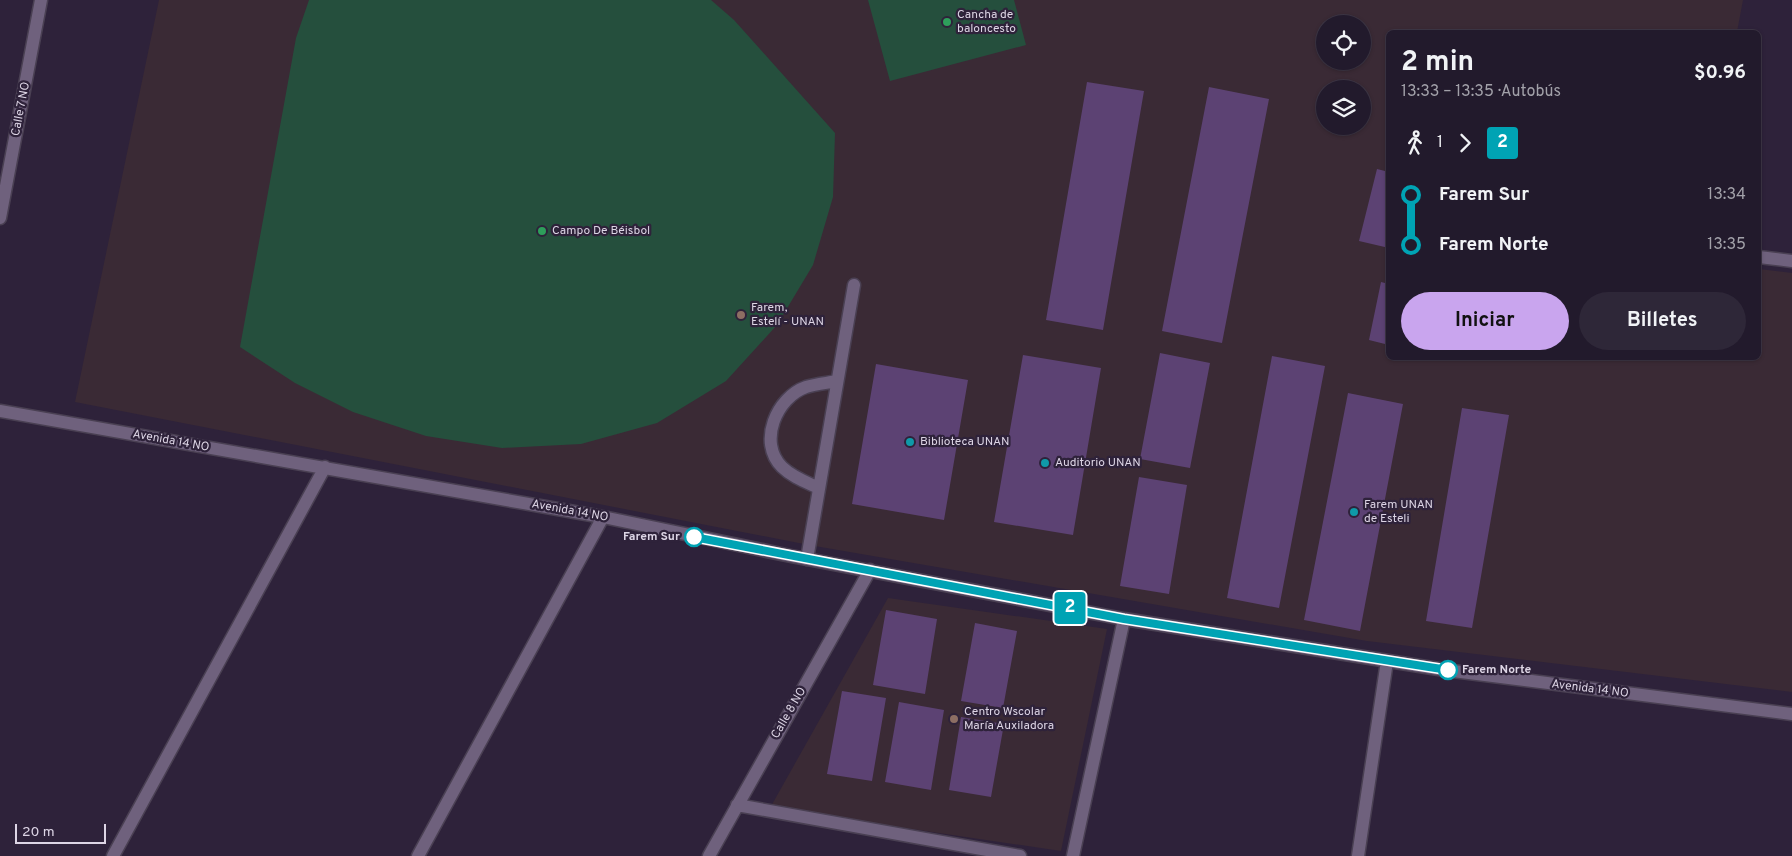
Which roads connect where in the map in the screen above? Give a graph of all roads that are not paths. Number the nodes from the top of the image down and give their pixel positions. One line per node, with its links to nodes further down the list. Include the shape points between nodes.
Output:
1 (41, 0): 2 (street, Calle 7 NO)
2 (0, 218)
3 (1761, 257): 4 (street)
4 (1792, 261)
5 (854, 286): 6 (street)
6 (837, 381): 9 (street); 9 (street, via 806,387 790,396 778,411 771,431 772,451 781,466 795,477)
7 (0, 411): 8 (street, Avenida 14 NO)
8 (324, 467): 10 (street, Avenida 14 NO); 17 (street)
9 (819, 488): 11 (street)
10 (603, 517): 11 (street, Avenida 14 NO); 18 (street)
11 (807, 558): 12 (street, Avenida 14 NO)
12 (870, 570): 13 (street, Avenida 14 NO); 16 (street, Calle 8 NO)
13 (1124, 619): 14 (street, Avenida 14 NO); 21 (street)
14 (1388, 661): 15 (street, Avenida 14 NO); 22 (street)
15 (1792, 714)
16 (738, 805): 19 (street, Calle 8 NO); 20 (street)
17 (113, 856)
18 (418, 856)
19 (709, 856)
20 (1020, 856)
21 (1073, 856)
22 (1358, 856)

